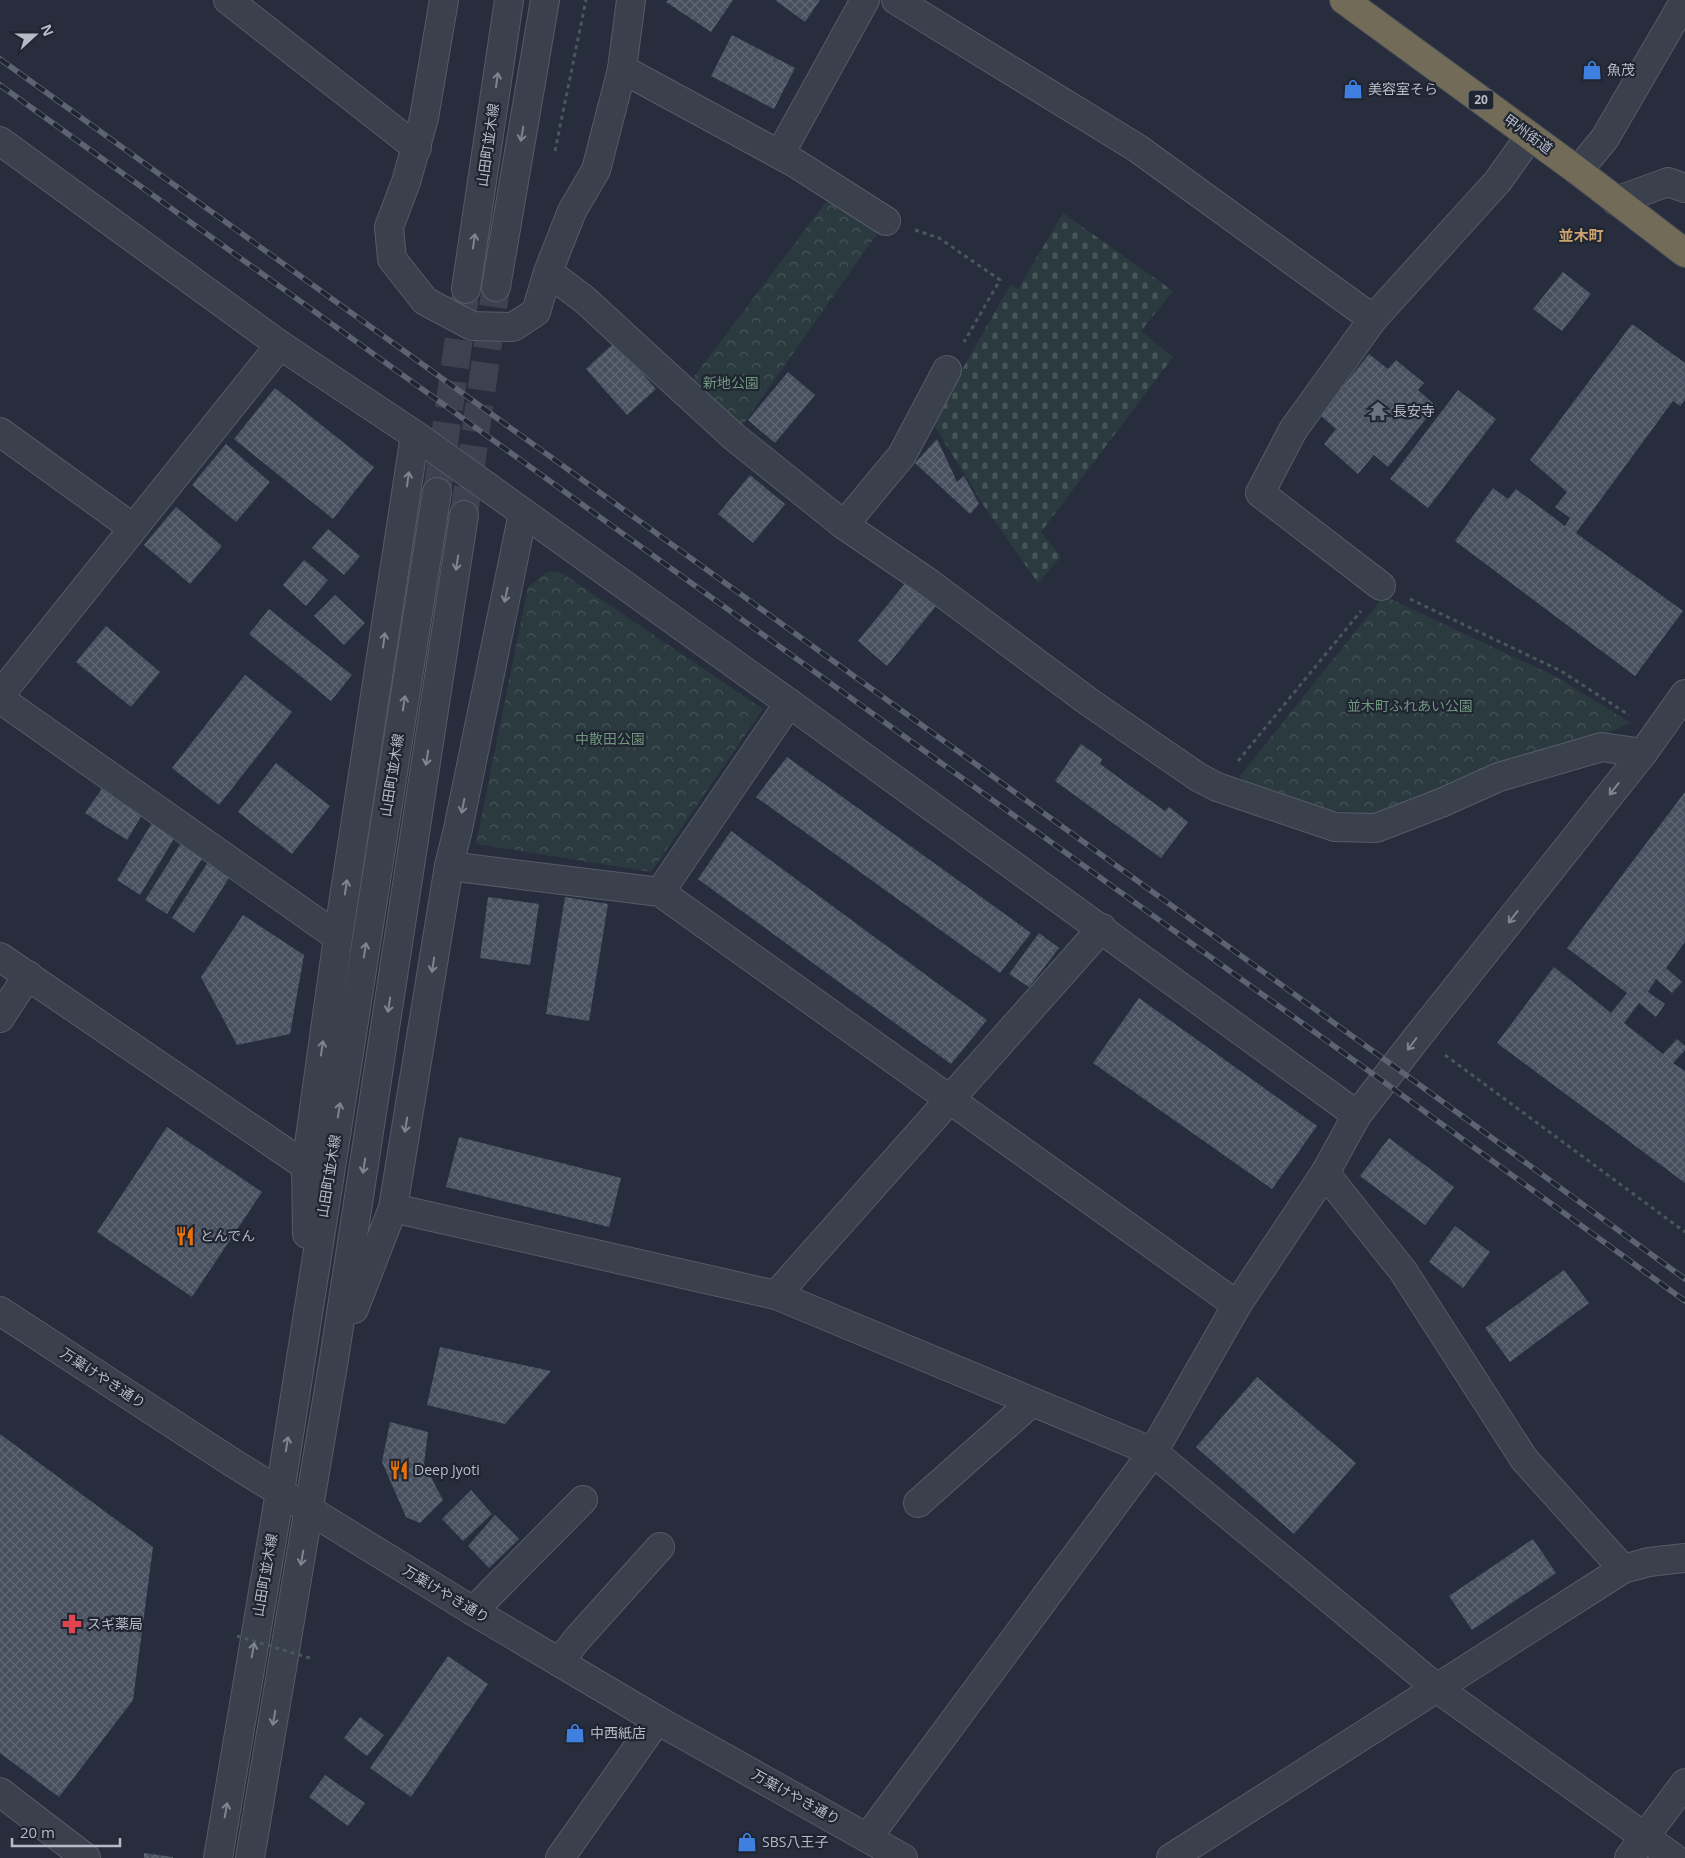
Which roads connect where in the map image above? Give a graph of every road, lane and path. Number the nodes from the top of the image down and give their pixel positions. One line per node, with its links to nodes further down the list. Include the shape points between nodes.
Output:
1 (228, 0): 14 (street)
2 (444, 0): 14 (street)
3 (509, 0): 24 (street, 山田町並木線, one-way to 3)
4 (545, 0): 23 (street, one-way to 23)
5 (586, 0): 15 (path)
6 (631, 0): 11 (street)
7 (865, 0): 16 (street)
8 (896, 0): 25 (street, via 1137,148)
9 (1344, 0): 12 (highway, 甲州街道 / 20)
10 (1685, 0): 17 (street, via 1605,138)
11 (622, 69): 16 (street); 22 (street, via 596,170 572,211)
12 (1530, 136): 17 (highway, 甲州街道 / 20); 25 (street, via 1498,181)
13 (0, 141): 26 (street)
14 (417, 148): 22 (street, via 389,227 392,259 424,301 472,326 513,327 536,312)
15 (554, 154)
16 (780, 154): 20 (street)
17 (1578, 171): 19 (highway, 甲州街道 / 20)
18 (1685, 188): 19 (street, via 1668,182)
19 (1616, 201): 21 (highway, 甲州街道 / 20)
20 (886, 221): 27 (path, via 939,238 1000,280)
21 (1685, 253)
22 (548, 272): 33 (street, via 585,300 733,436)
23 (496, 287)
24 (466, 289)
25 (1373, 319): 35 (street, via 1293,430 1260,493)
26 (280, 345): 29 (street); 34 (street)
27 (947, 370): 33 (street, via 902,455)
28 (0, 432): 34 (street)
29 (415, 435): 31 (street); 44 (street, one-way to 29)
30 (437, 492): 57 (street, 山田町並木線, one-way to 30)
31 (523, 513): 38 (street); 41 (street, one-way to 41)
32 (464, 515): 59 (street, one-way to 59)
33 (844, 525): 40 (street, via 1089,702)
34 (133, 528): 37 (street)
35 (1381, 586): 39 (path, via 1562,671); 40 (path)
36 (1685, 694): 39 (street)
37 (0, 697): 44 (street)
38 (789, 703): 42 (street); 43 (street)
39 (1650, 743): 40 (street, via 1602,747 1499,777 1376,828 1335,827); 48 (street, one-way to 48)
40 (1217, 787)
41 (449, 866): 42 (street); 53 (street, one-way to 53)
42 (660, 892): 49 (street)
43 (1102, 928): 49 (street); 50 (street)
44 (338, 938): 51 (street, one-way to 44)
45 (0, 957): 46 (street)
46 (28, 976): 47 (street); 51 (street)
47 (0, 1018)
48 (1419, 1035): 50 (street, one-way to 50); 54 (path)
49 (949, 1100): 55 (street); 56 (street)
50 (1358, 1115): 52 (street)
51 (306, 1166): 57 (street)
52 (1325, 1172): 56 (street); 68 (street, via 1403,1271 1524,1459)
53 (393, 1208): 55 (street); 59 (street)
54 (1685, 1232)
55 (776, 1296): 60 (street)
56 (1237, 1305): 61 (street)
57 (309, 1306): 62 (street, 山田町並木線, one-way to 57)
58 (0, 1310): 62 (street, 万葉けやき通り)
59 (334, 1359): 65 (street)
60 (1032, 1402): 61 (street); 64 (street)
61 (1153, 1452): 73 (street); 77 (street)
62 (280, 1492): 65 (street, 万葉けやき通り); 80 (street, 山田町並木線, one-way to 62)
63 (583, 1500): 69 (street)
64 (918, 1503)
65 (310, 1510): 69 (street, 万葉けやき通り); 81 (street, one-way to 81)
66 (660, 1547): 72 (street)
67 (1685, 1558): 68 (street, via 1649,1562)
68 (1623, 1570): 73 (street)
69 (473, 1610): 72 (street, 万葉けやき通り)
70 (237, 1636): 71 (path, bridge)
71 (313, 1659)
72 (559, 1662): 74 (street, 万葉けやき通り)
73 (1438, 1689): 78 (street); 84 (street)
74 (658, 1720): 77 (street, 万葉けやき通り); 82 (street)
75 (1685, 1783): 78 (street)
76 (1, 1796): 79 (street)
77 (868, 1837): 83 (street, 万葉けやき通り)
78 (1636, 1847): 85 (street)
79 (86, 1858)
80 (218, 1858)
81 (250, 1858)
82 (560, 1858)
83 (903, 1858)
84 (1171, 1858)
85 (1674, 1858)

